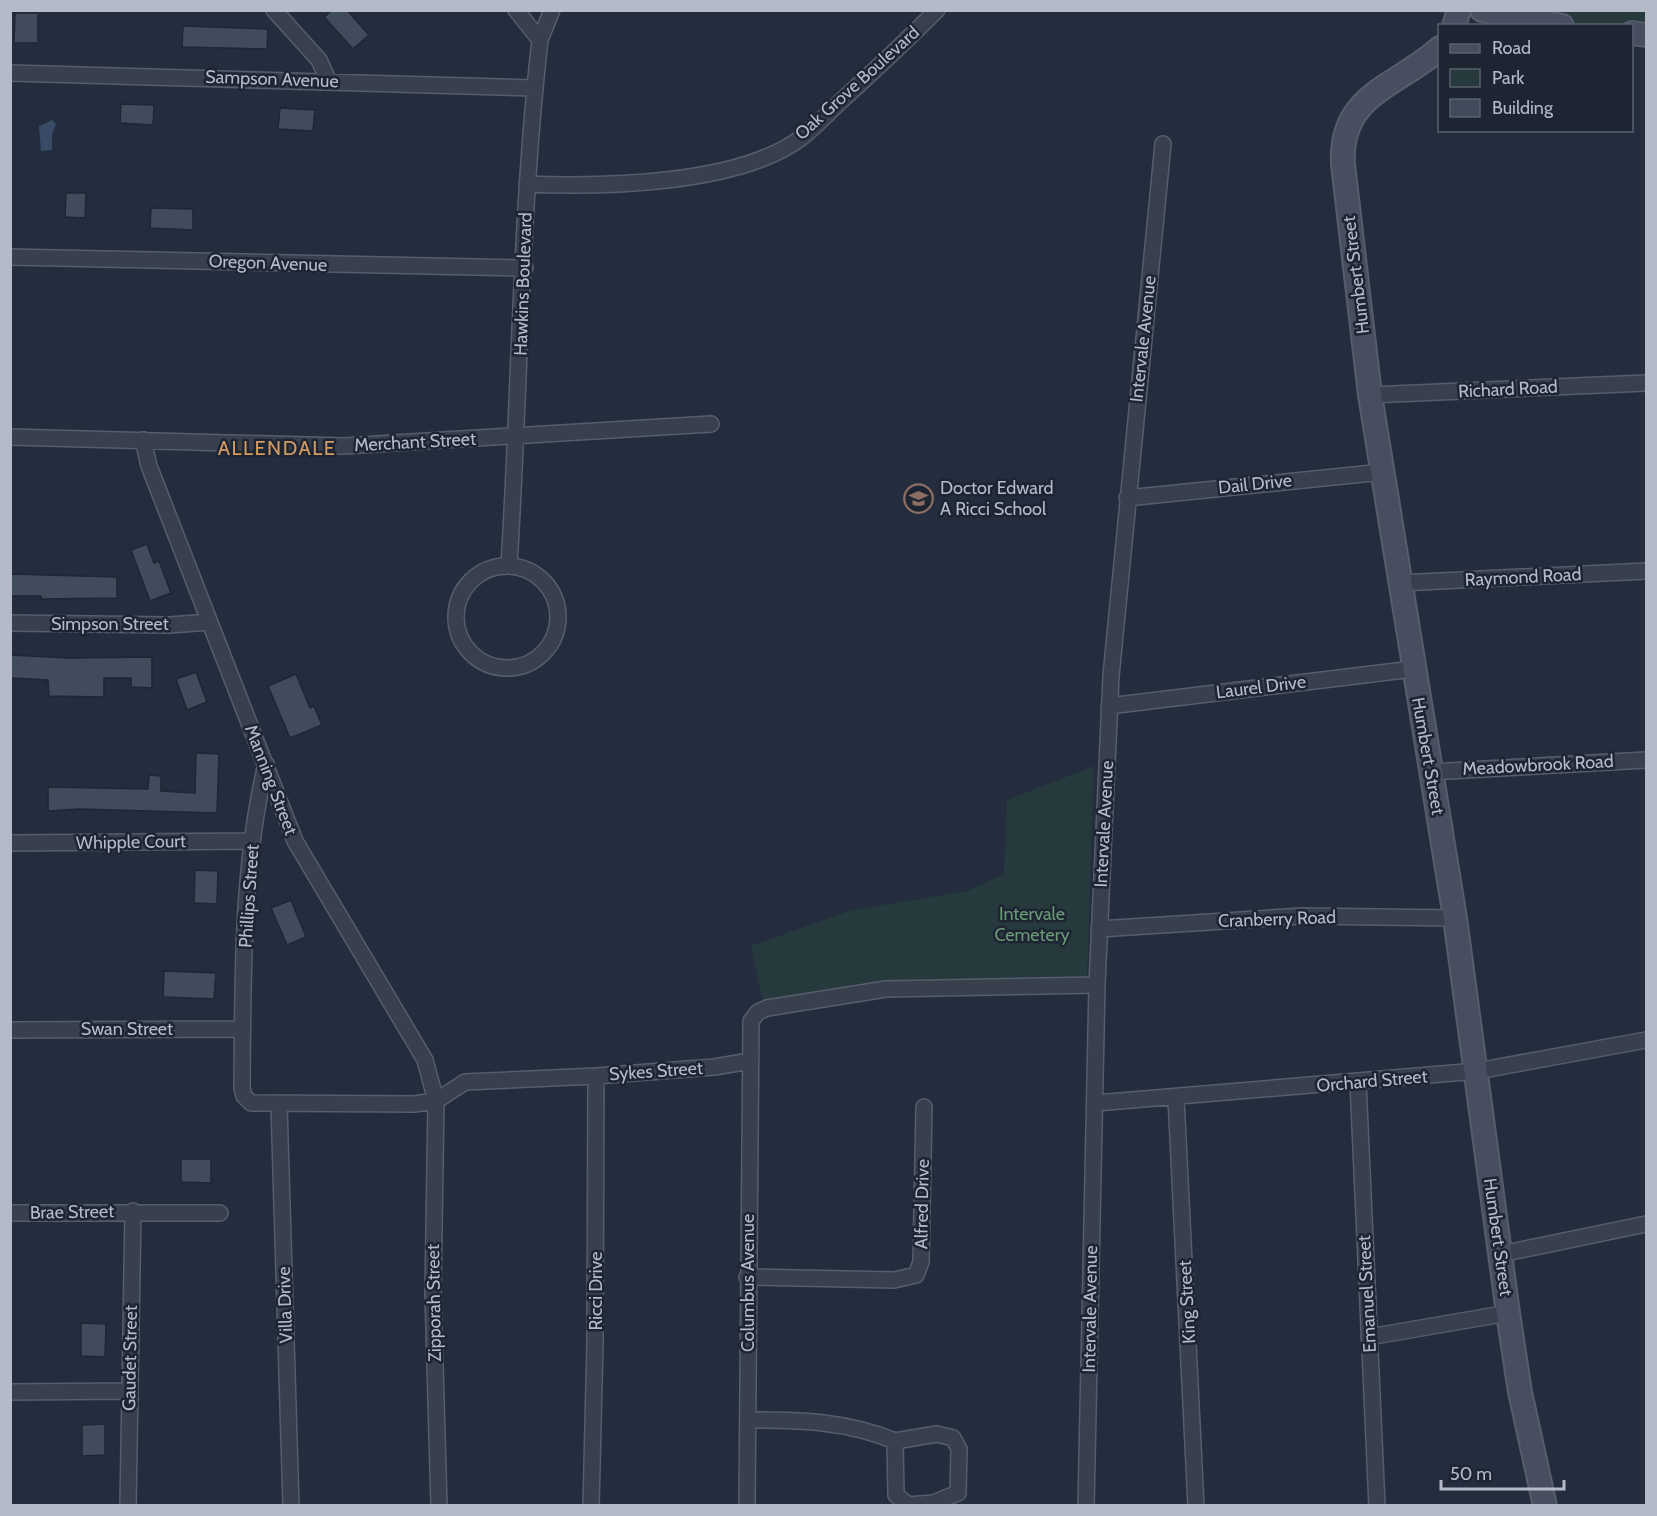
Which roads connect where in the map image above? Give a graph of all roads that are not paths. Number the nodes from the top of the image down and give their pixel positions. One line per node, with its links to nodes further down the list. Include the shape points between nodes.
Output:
1 (274, 10): 10 (street, via 319,60)
2 (516, 10): 7 (street)
3 (552, 10): 7 (street, Hawkins Boulevard)
4 (937, 10): 13 (street, Oak Grove Boulevard, via 800,138 772,154 700,175 604,183)
5 (1482, 10): 6 (street)
6 (1552, 24)
7 (540, 40): 11 (street, Hawkins Boulevard)
8 (1438, 49): 17 (street, Humbert Street, via 1359,107 1342,147)
9 (10, 73): 10 (street, Sampson Avenue)
10 (329, 82): 11 (street, Sampson Avenue)
11 (534, 88): 13 (street, Hawkins Boulevard)
12 (1163, 144): 23 (street, Intervale Avenue)
13 (527, 184): 15 (street, Hawkins Boulevard)
14 (10, 256): 15 (street, Oregon Avenue)
15 (525, 268): 20 (street, Hawkins Boulevard)
16 (1647, 382): 17 (street, Richard Road)
17 (1370, 395): 22 (street, Humbert Street)
18 (711, 424): 20 (street, Merchant Street)
19 (10, 437): 21 (street, Merchant Street)
20 (517, 437): 21 (street, Merchant Street, via 344,446); 24 (street, Hawkins Boulevard)
21 (143, 440): 27 (street, Manning Street, via 149,466)
22 (1383, 472): 23 (street, Dail Drive); 26 (street, Humbert Street)
23 (1127, 498): 30 (street, Intervale Avenue)
24 (509, 565): 24 (street, via 534,573 544,582 552,593 558,619 556,632 542,655 530,663 504,668 491,666 469,652 461,641 455,615 463,589 472,579 483,571)
25 (1647, 571): 26 (street, Raymond Road)
26 (1400, 583): 29 (street, Humbert Street)
27 (209, 622): 28 (street, Simpson Street); 32 (street, Manning Street)
28 (10, 623)
29 (1413, 669): 30 (street, Laurel Drive); 33 (street, Humbert Street)
30 (1110, 706): 37 (street, Intervale Avenue)
31 (1647, 760): 33 (street, Meadowbrook Road)
32 (266, 765): 34 (street, Phillips Street); 47 (street, Manning Street, via 295,841 425,1060)
33 (1430, 772): 36 (street, Humbert Street)
34 (252, 841): 35 (street, Whipple Court); 39 (street, Phillips Street)
35 (10, 843)
36 (1455, 918): 37 (street, Cranberry Road, via 1302,916); 43 (street, Humbert Street)
37 (1099, 929): 38 (street, Intervale Avenue)
38 (1097, 985): 42 (street, via 886,989 767,1008 751,1022); 48 (street, Intervale Avenue)
39 (243, 1029): 40 (street, Swan Street); 49 (street, via 244,1096 251,1103)
40 (10, 1030)
41 (1647, 1040): 43 (street, Orchard Street)
42 (750, 1061): 44 (street, Sykes Street); 56 (street, Columbus Avenue)
43 (1477, 1071): 45 (street, Orchard Street); 55 (street, Humbert Street)
44 (596, 1076): 47 (street, Sykes Street, via 465,1082); 66 (street, Ricci Drive)
45 (1358, 1082): 46 (street, Orchard Street); 58 (street, Emanuel Street)
46 (1176, 1098): 48 (street, Orchard Street); 69 (street, King Street)
47 (436, 1101): 49 (street); 65 (street, Zipporah Street, via 432,1294)
48 (1096, 1103): 68 (street, Intervale Avenue)
49 (279, 1105): 64 (street, Villa Drive)
50 (924, 1107): 56 (street, Alfred Drive, via 921,1262 916,1275 894,1280)
51 (133, 1211): 52 (street, Brae Street); 53 (street, Brae Street); 59 (street, Gaudet Street)
52 (10, 1213)
53 (220, 1213)
54 (1647, 1224): 55 (street)
55 (1501, 1254): 57 (street, Humbert Street)
56 (747, 1277): 61 (street, Columbus Avenue)
57 (1508, 1313): 58 (street); 71 (street, Humbert Street, via 1520,1392)
58 (1369, 1338): 70 (street, Emanuel Street)
59 (130, 1391): 60 (street); 63 (street, Gaudet Street)
60 (10, 1392)
61 (749, 1420): 62 (street, via 822,1421); 67 (street, Columbus Avenue)
62 (896, 1441): 62 (street, via 937,1434 953,1438 959,1449 958,1493 933,1503 908,1505 901,1501 896,1495)
63 (128, 1506)
64 (291, 1506)
65 (439, 1506)
66 (591, 1506)
67 (747, 1506)
68 (1086, 1506)
69 (1196, 1506)
70 (1377, 1506)
71 (1545, 1506)

